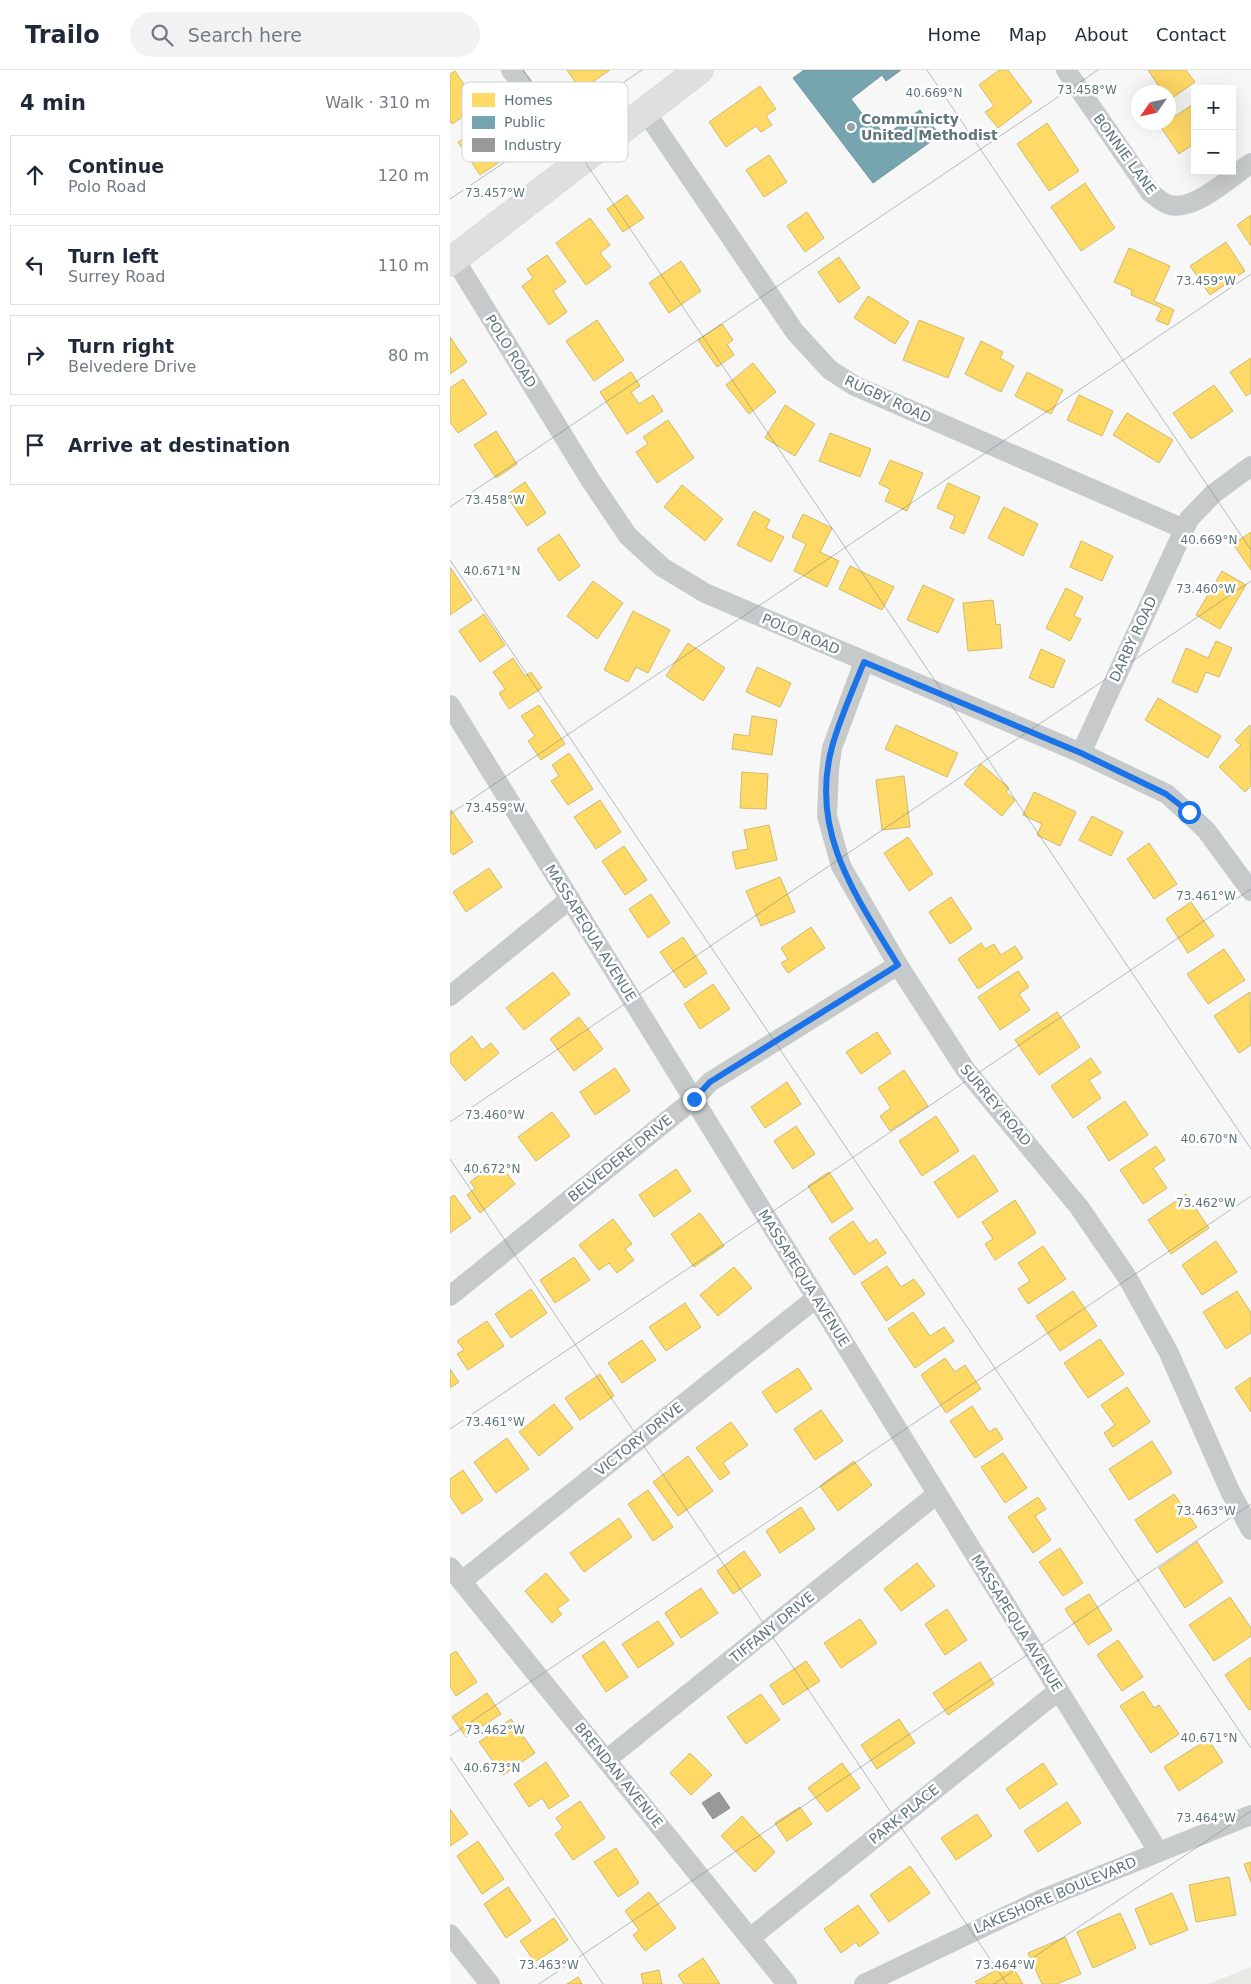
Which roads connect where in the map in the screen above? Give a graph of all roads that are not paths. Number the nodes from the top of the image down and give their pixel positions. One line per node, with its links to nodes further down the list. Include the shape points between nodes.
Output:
1 (511, 70): 4 (street)
2 (699, 70): 5 (main road)
3 (1066, 70): 8 (street, BONNIE LANE, via 1150,192 1170,205 1187,205 1204,197)
4 (520, 82)
5 (645, 111): 6 (main road); 11 (street, RUGBY ROAD, via 795,332 830,370 855,386)
6 (628, 124)
7 (577, 162): 9 (main road)
8 (1251, 163)
9 (452, 260): 12 (street, POLO ROAD, via 591,481 638,547 662,567 705,593)
10 (1251, 466): 11 (street, DARBY ROAD, via 1203,504 1189,518)
11 (1184, 529): 14 (street, DARBY ROAD)
12 (864, 662): 14 (street, POLO ROAD); 17 (street, SURREY ROAD, via 832,748 827,816 841,866)
13 (450, 705): 16 (street, MASSAPEQUA AVENUE)
14 (1081, 753): 15 (street, POLO ROAD, via 1166,794 1189,812)
15 (1251, 891)
16 (570, 899): 18 (street); 19 (street, MASSAPEQUA AVENUE)
17 (898, 965): 19 (street, BELVEDERE DRIVE, via 710,1082); 23 (street, SURREY ROAD, via 965,1069 1079,1207 1127,1277 1168,1351 1230,1491)
18 (450, 996)
19 (694, 1099): 20 (street, BELVEDERE DRIVE); 21 (street, MASSAPEQUA AVENUE)
20 (450, 1296)
21 (816, 1298): 22 (street, MASSAPEQUA AVENUE); 24 (street, VICTORY DRIVE)
22 (937, 1494): 25 (street, MASSAPEQUA AVENUE); 26 (street, TIFFANY DRIVE)
23 (1249, 1524)
24 (456, 1574): 26 (street, BRENDAN AVENUE)
25 (1058, 1691): 28 (street, MASSAPEQUA AVENUE); 30 (street, PARK PLACE)
26 (606, 1760): 30 (street, BRENDAN AVENUE)
27 (1251, 1815): 28 (street, LAKESHORE BOULEVARD)
28 (1158, 1852): 33 (street, LAKESHORE BOULEVARD, via 998,1919)
29 (450, 1934): 31 (street)
30 (750, 1938): 32 (street, BRENDAN AVENUE)
31 (490, 1984)
32 (787, 1984)
33 (864, 1984)

